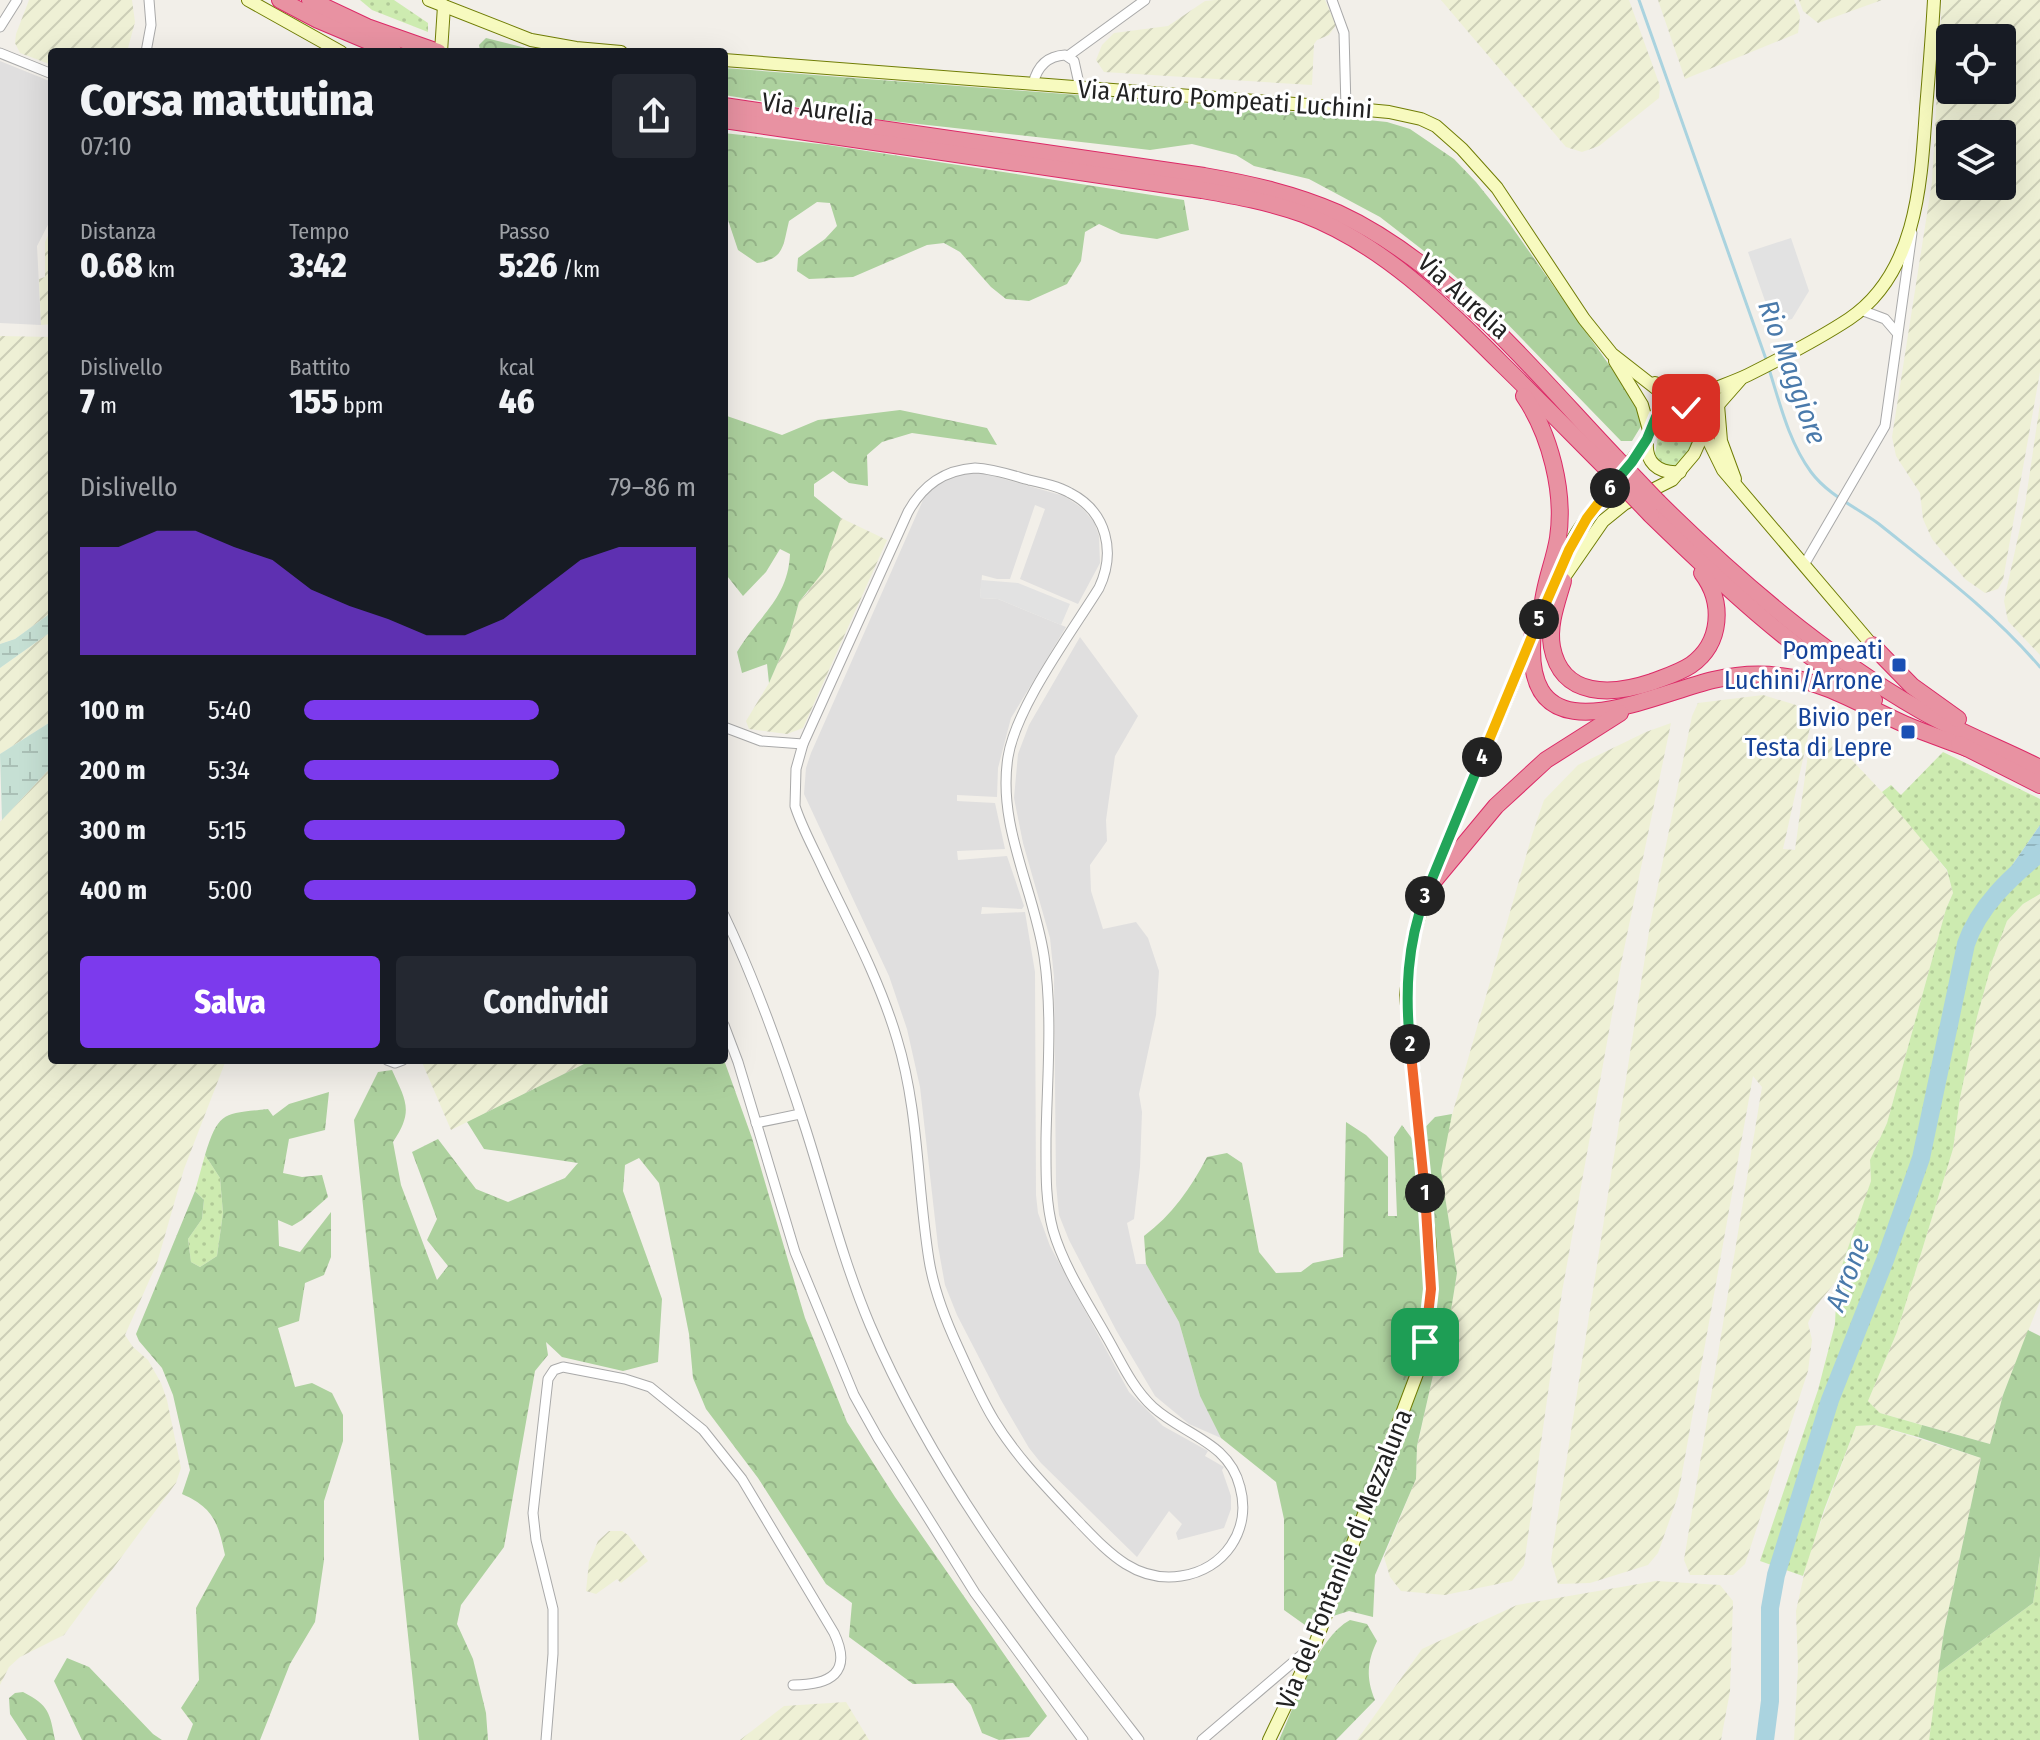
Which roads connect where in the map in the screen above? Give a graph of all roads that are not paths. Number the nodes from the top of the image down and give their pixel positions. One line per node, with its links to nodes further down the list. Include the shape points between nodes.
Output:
1 (17, 0): 13 (street)
2 (149, 0): 14 (street)
3 (248, 0): 15 (street)
4 (280, 0): 16 (highway)
5 (310, 0): 12 (highway)
6 (318, 0): 12 (highway)
7 (429, 0): 11 (street)
8 (1145, 0): 21 (street)
9 (1332, 0): 27 (street, via 1344,33)
10 (1934, 0): 29 (street)
11 (444, 6): 18 (street); 19 (street, via 531,40)
12 (335, 13): 17 (highway)
13 (0, 27)
14 (147, 48)
15 (334, 48)
16 (385, 48)
17 (426, 48)
18 (439, 48)
19 (575, 48)
20 (0, 53): 23 (street)
21 (1068, 56): 24 (street, via 1042,64); 25 (street, via 1076,65)
22 (728, 60): 24 (street, Via Arturo Pompeati Luchini)
23 (48, 72)
24 (1033, 84): 25 (street, Via Arturo Pompeati Luchini)
25 (1080, 88): 27 (street, Via Arturo Pompeati Luchini)
26 (728, 107): 41 (highway, Via Aurelia, via 1204,176 1326,208 1383,238 1470,306)
27 (1346, 108): 33 (street, Via Arturo Pompeati Luchini, via 1416,118 1436,126 1462,149 1497,188)
28 (728, 122): 32 (highway, Via Aurelia, via 1202,190 1282,207 1375,251)
29 (1917, 201): 30 (street, via 1893,268); 31 (street)
30 (1861, 310): 31 (street, via 1885,319); 35 (street)
31 (1897, 333): 46 (street, via 1887,421)
32 (1477, 339): 41 (highway, Via Aurelia); 48 (highway, via 1529,404 1547,444 1559,522)
33 (1612, 354): 34 (street, Via Arturo Pompeati Luchini); 40 (street, Via Arturo Pompeati Luchini, via 1642,405)
34 (1637, 374): 36 (street, Via Arturo Pompeati Luchini, via 1671,389); 37 (street, Via Arturo Pompeati Luchini)
35 (1748, 375): 36 (street); 38 (street)
36 (1710, 390): 37 (street)
37 (1679, 404): 39 (street); 40 (street, via 1659,413)
38 (1718, 405): 39 (street); 43 (street, via 1722,445)
39 (1703, 432): 42 (street); 43 (street, via 1723,470)
40 (1648, 435): 42 (street, via 1653,464 1662,471); 47 (street, Via del Fontanile di Mezzaluna, via 1587,518 1555,579)
41 (1611, 463): 44 (highway, Via Aurelia, bridge)
42 (1680, 472): 47 (street, Via del Fontanile di Mezzaluna, via 1609,515)
43 (1740, 488): 46 (street)
44 (1655, 509): 45 (highway, Via Aurelia); 55 (highway, Via Aurelia, via 1846,663 1921,711)
45 (1664, 527): 47 (highway, via 1664,535 1704,575 1716,603 1712,639 1684,669 1616,692 1593,690 1570,678 1551,642); 54 (highway, Via Aurelia, via 1804,652 1876,701)
46 (1804, 565): 50 (street)
47 (1558, 586): 48 (street, Via del Fontanile di Mezzaluna)
48 (1542, 611): 49 (street, Via del Fontanile di Mezzaluna)
49 (1533, 632): 51 (highway, via 1534,672 1554,705 1585,713); 57 (street, Via del Fontanile di Mezzaluna)
50 (1872, 645): 55 (highway, via 1933,704)
51 (1634, 704): 54 (highway, via 1724,678 1778,676 1819,685); 57 (highway, via 1546,760 1496,806)
52 (728, 729): 53 (street, via 761,741)
53 (803, 744): 53 (street, via 908,512 931,483 954,471 991,469 1063,490 1092,510 1107,543 1105,574 1017,728 1008,759 1006,809 1045,967 1046,1182 1053,1228 1068,1265 1139,1390 1163,1415 1220,1451 1237,1476 1243,1504 1240,1529 1224,1555 1202,1570 1161,1577 1116,1559 1025,1465 978,1390 933,1278 914,1119 898,1041 796,809 795,776)
54 (1967, 748): 56 (highway, Via Aurelia)
55 (2035, 766)
56 (2040, 785)
57 (1428, 888): 62 (street, Via del Fontanile di Mezzaluna, via 1413,937 1406,987 1429,1233 1427,1329 1418,1371)
58 (728, 924): 60 (street)
59 (728, 1037): 61 (street)
60 (800, 1114): 61 (street); 66 (street, via 845,1262 913,1414 1005,1565)
61 (756, 1123): 65 (street, via 795,1252 860,1406 975,1593)
62 (1315, 1644): 67 (street); 68 (street, Via del Fontanile di Mezzaluna)
63 (793, 1685): 64 (street, via 827,1681 838,1669 840,1649 730,1461 703,1430 650,1387 563,1367 548,1379 533,1502 536,1540 553,1609)
64 (546, 1740)
65 (1083, 1740)
66 (1139, 1740)
67 (1202, 1740)
68 (1269, 1740)

